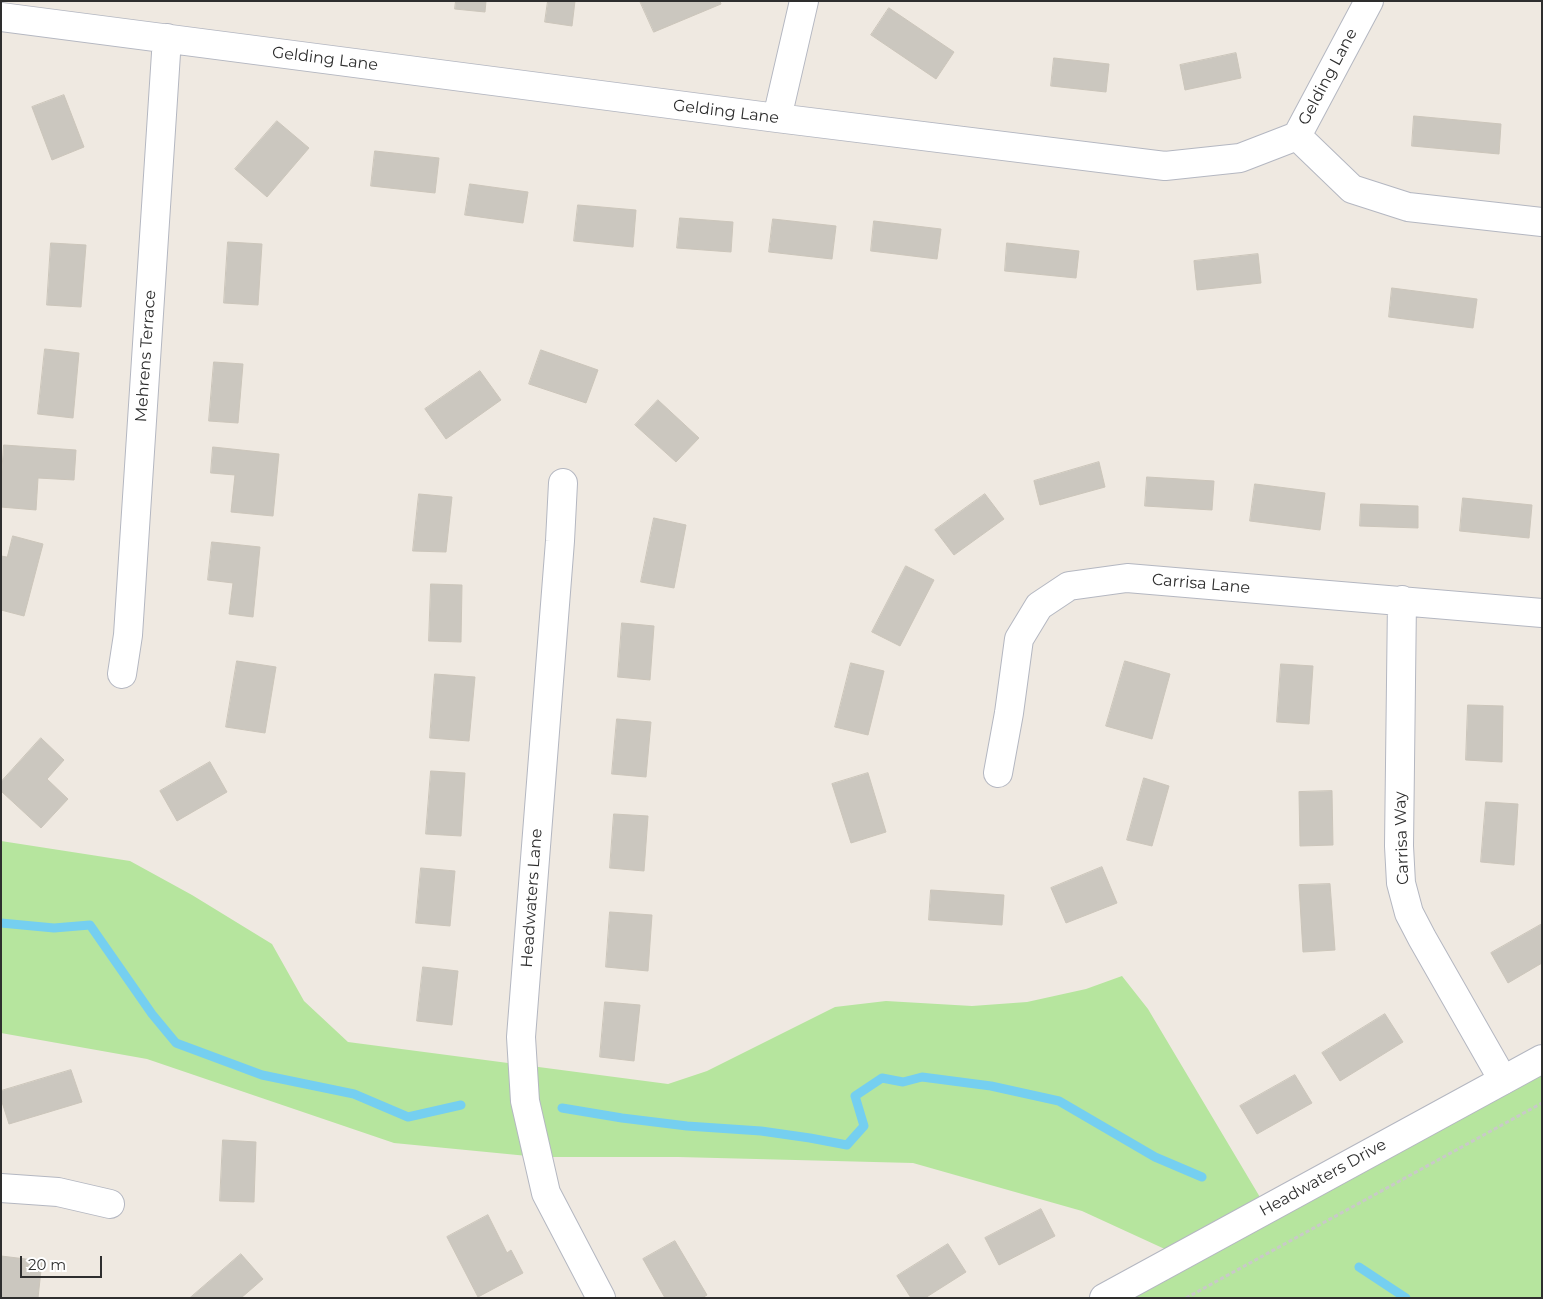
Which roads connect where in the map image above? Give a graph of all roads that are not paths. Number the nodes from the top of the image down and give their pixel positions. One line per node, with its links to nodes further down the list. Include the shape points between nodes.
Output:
1 (804, 1): 5 (street)
2 (1368, 1): 6 (street, Gelding Lane)
3 (1, 17): 4 (street, Gelding Lane)
4 (167, 38): 5 (street, Gelding Lane); 11 (street, Mehrens Terrace, via 129,625)
5 (777, 118): 6 (street, Gelding Lane, via 1165,166 1240,158)
6 (1297, 136): 7 (street, via 1352,189 1408,207)
7 (1542, 222)
8 (563, 483): 17 (street, Headwaters Lane, via 521,1037 526,1101 546,1193)
9 (1402, 600): 10 (street, Carrisa Lane); 12 (street, Carrisa Lane, via 1127,578 1068,586 1039,606 1019,639 1010,714); 14 (street, Carrisa Way, via 1401,883 1409,913)
10 (1542, 612)
11 (122, 674)
12 (998, 773)
13 (1542, 1059): 14 (street, Headwaters Drive)
14 (1503, 1080): 18 (street, Headwaters Drive)
15 (1, 1188): 16 (street, via 58,1192)
16 (110, 1204)
17 (601, 1298)
18 (1104, 1298)

